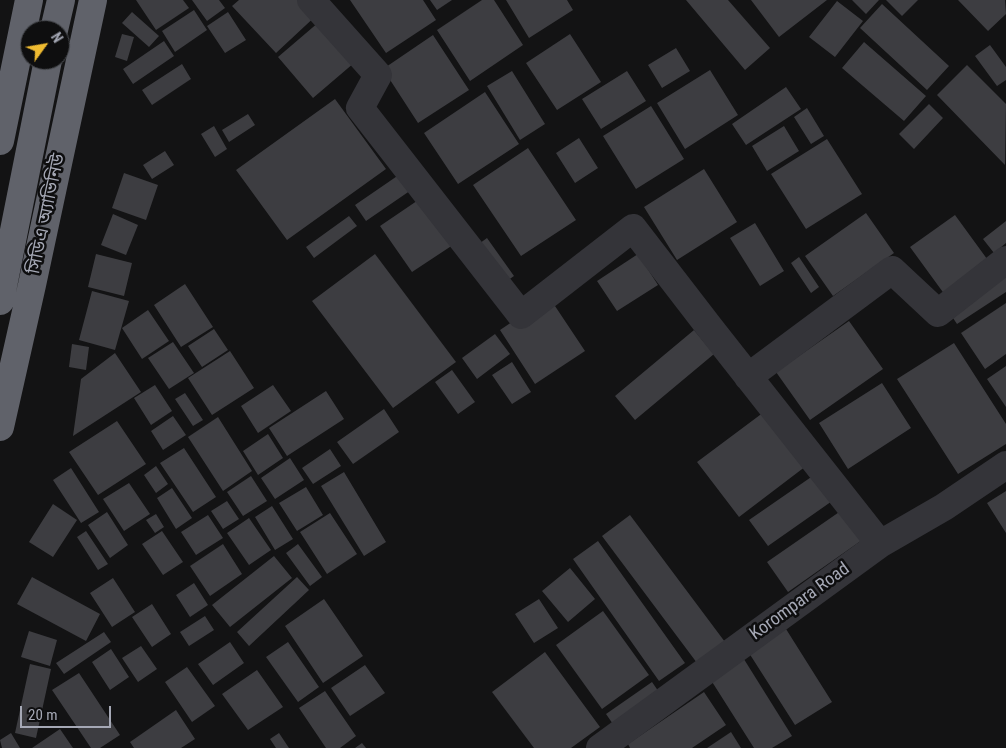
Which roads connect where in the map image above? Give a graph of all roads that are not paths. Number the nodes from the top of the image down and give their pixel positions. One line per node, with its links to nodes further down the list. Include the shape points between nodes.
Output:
1 (29, 0): 7 (highway)
2 (61, 0): 5 (highway)
3 (93, 0): 11 (highway, সিডিএ অ্যাভিনিউ)
4 (311, 0): 10 (street, via 378,75 360,108 521,315 633,228)
5 (56, 20)
6 (46, 70): 9 (highway)
7 (0, 141)
8 (1006, 260): 10 (street, via 938,313 892,270)
9 (0, 301)
10 (748, 377): 13 (street)
11 (0, 427)
12 (1006, 465): 13 (street, Korompara Road, via 944,507)
13 (880, 544): 14 (street, Korompara Road)
14 (600, 748)

